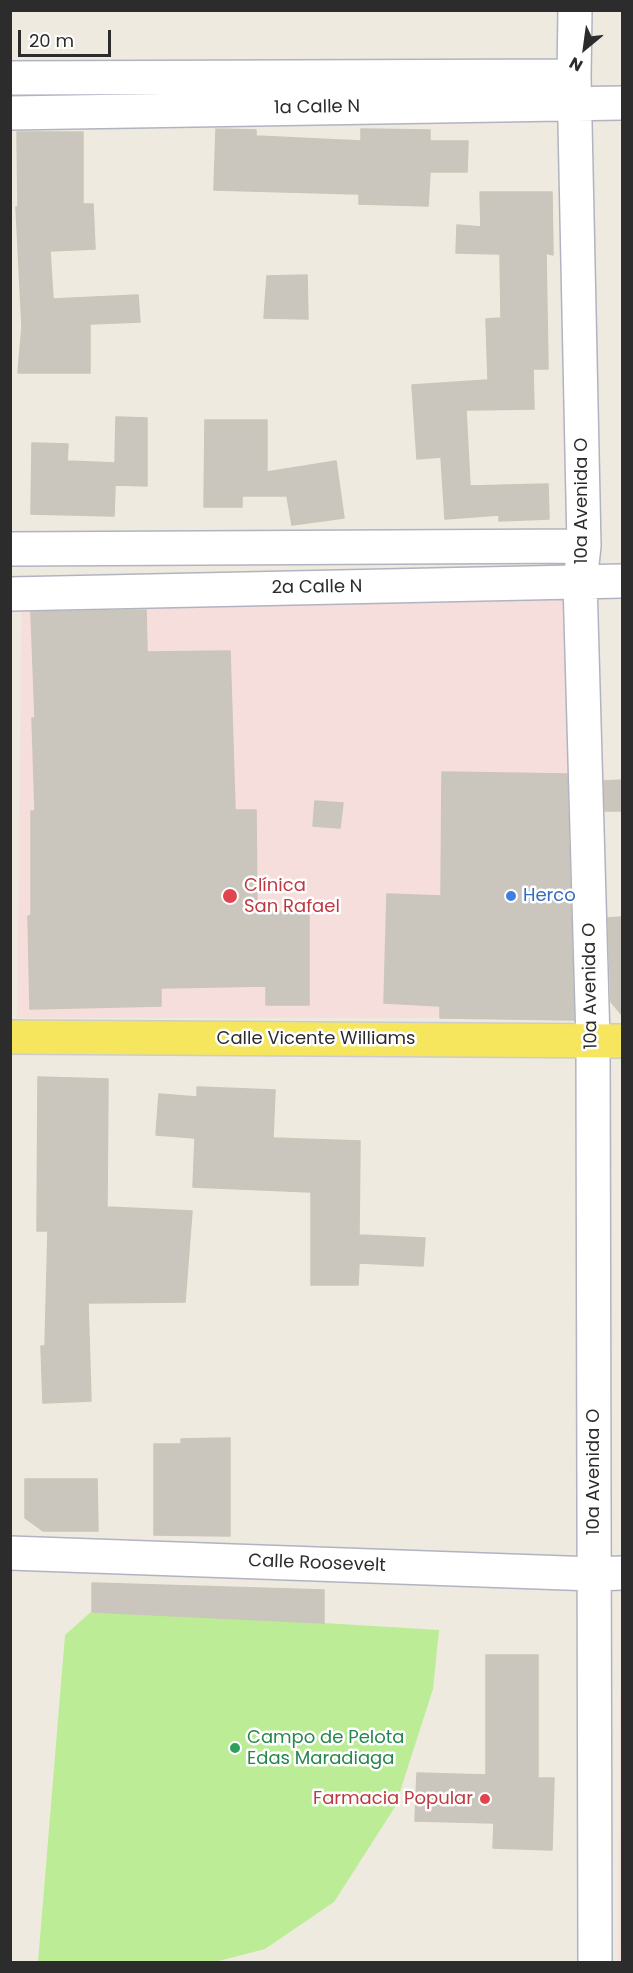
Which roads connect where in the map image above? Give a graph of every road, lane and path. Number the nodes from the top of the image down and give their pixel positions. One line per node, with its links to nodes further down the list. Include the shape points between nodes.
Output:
1 (575, 10): 3 (street, 10a Avenida O)
2 (10, 78): 3 (street, 1a Calle N)
3 (575, 90): 4 (street, 1a Calle N); 5 (street, 1a Calle N); 6 (street, 10a Avenida O)
4 (622, 103)
5 (10, 113)
6 (584, 546): 7 (street); 9 (street, 10a Avenida O)
7 (10, 549)
8 (622, 580): 9 (street, 2a Calle N)
9 (580, 582): 10 (street, 2a Calle N); 12 (street, 10a Avenida O)
10 (10, 594)
11 (10, 1037): 12 (main road, Calle Vicente Williams)
12 (608, 1041): 14 (street, 10a Avenida O)
13 (10, 1553): 14 (street, Calle Roosevelt)
14 (608, 1573): 15 (street, 10a Avenida O)
15 (595, 1962)

